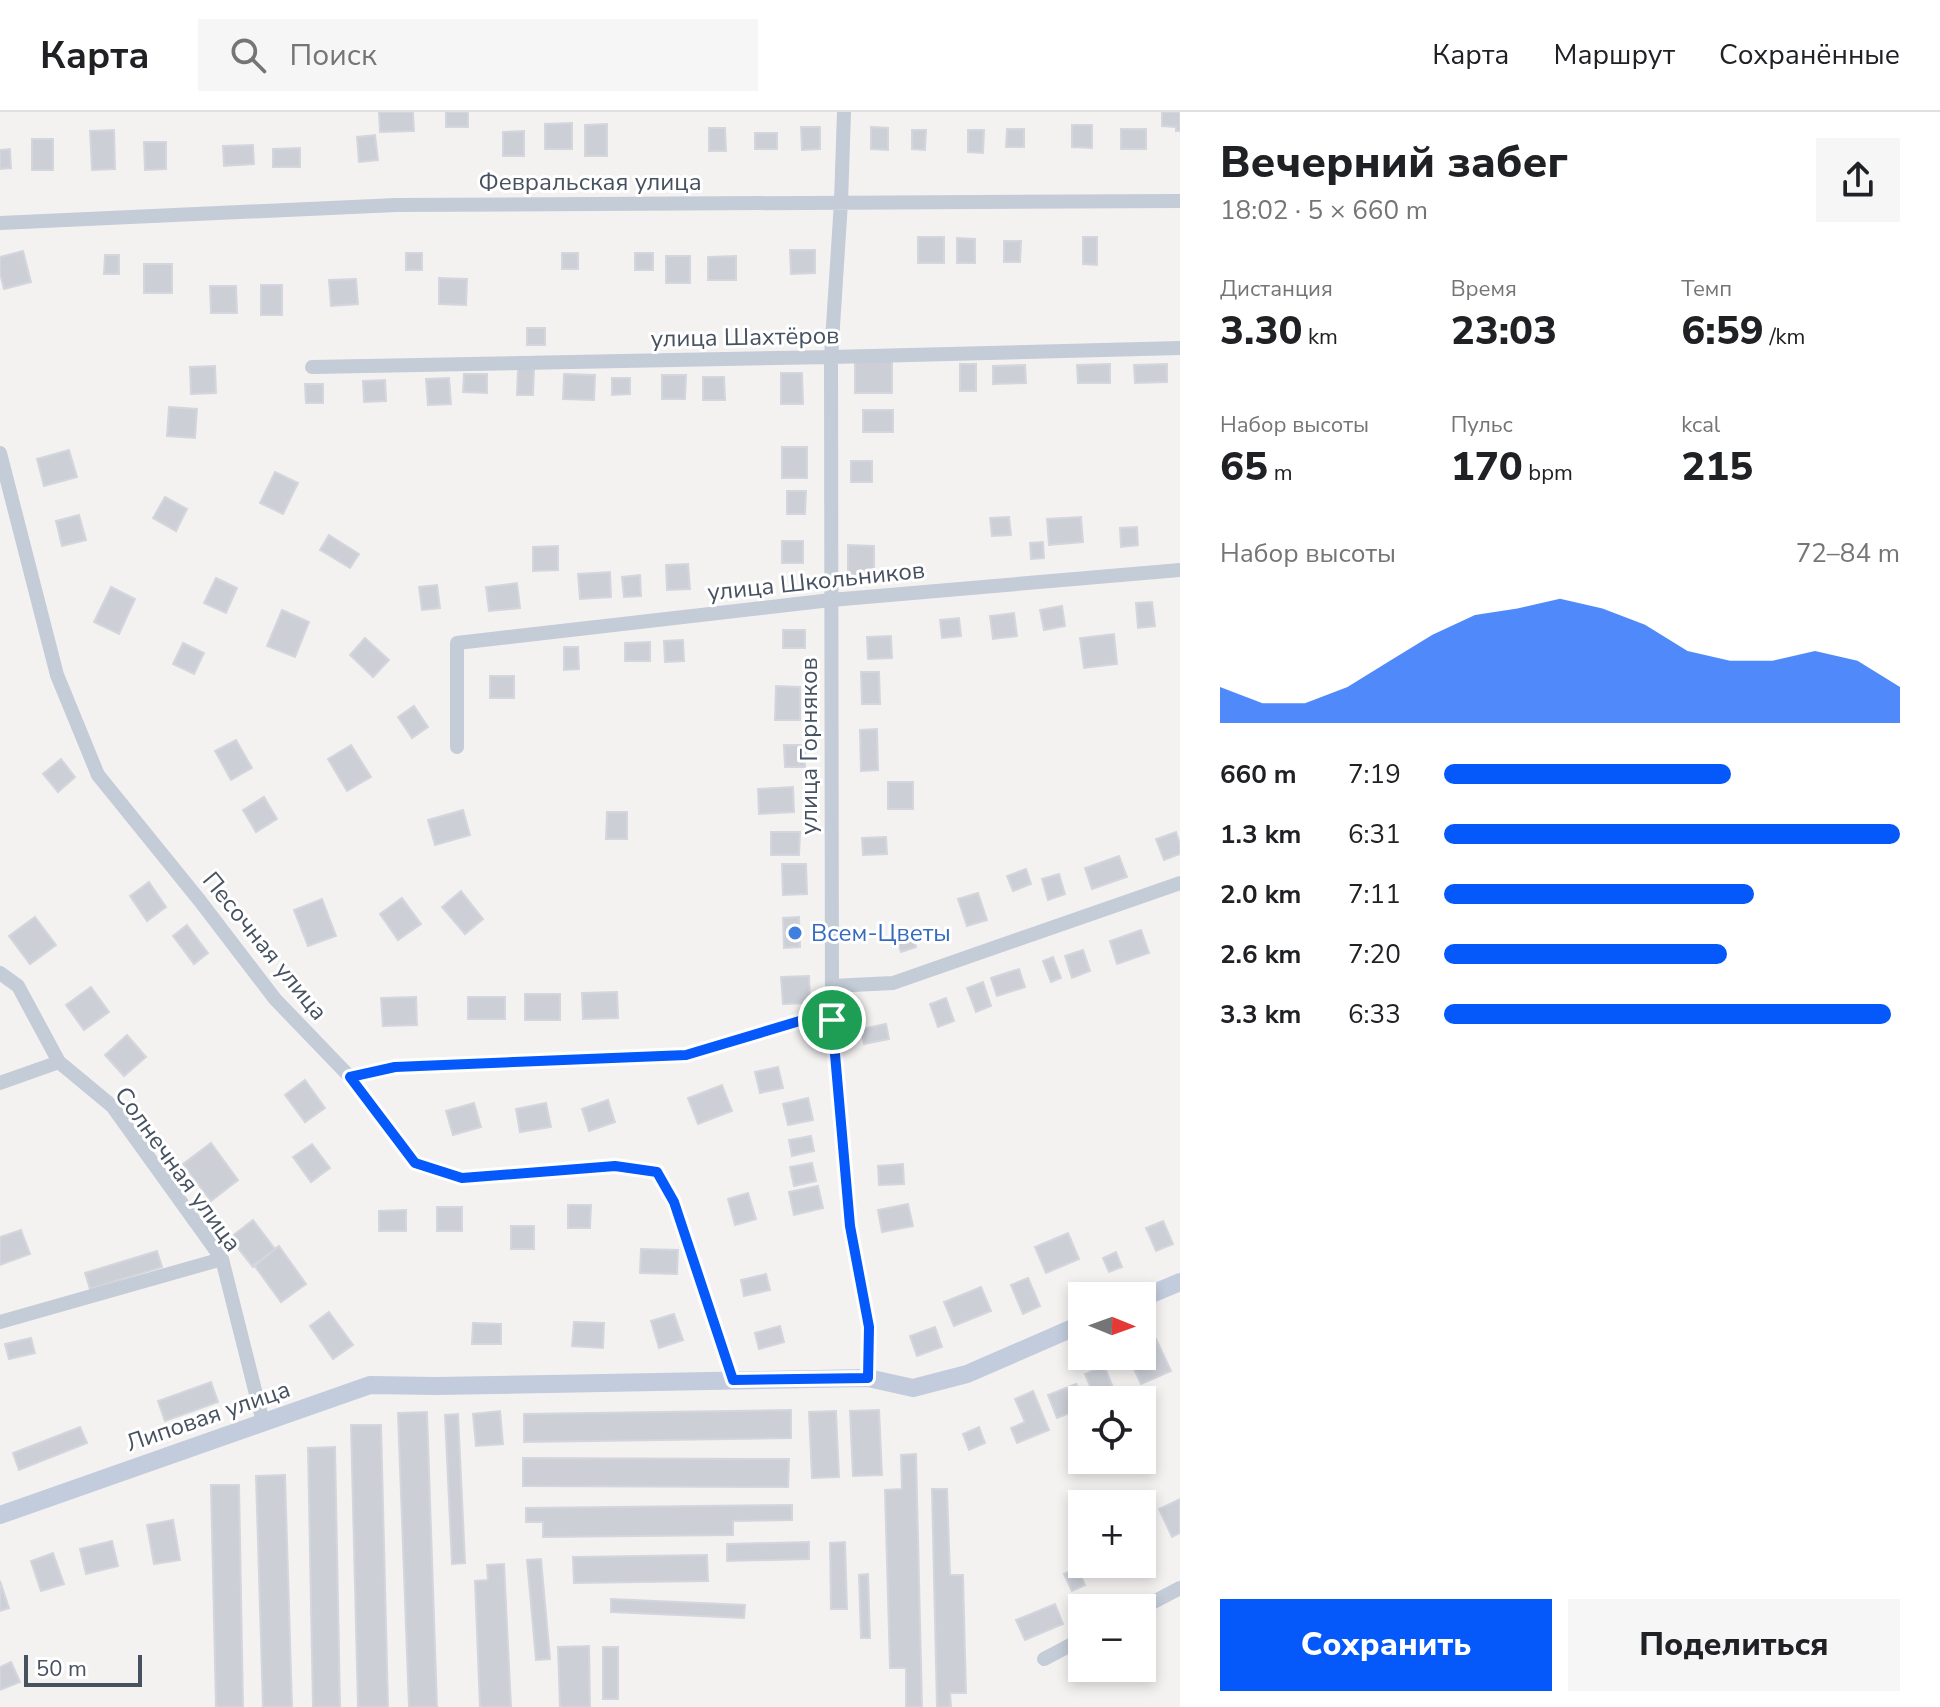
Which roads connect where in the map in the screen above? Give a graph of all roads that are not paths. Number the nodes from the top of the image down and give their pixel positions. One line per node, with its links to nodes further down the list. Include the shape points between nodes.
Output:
1 (844, 112): 3 (street, улица Горняков)
2 (1180, 201): 3 (street, Февральская улица)
3 (841, 202): 4 (street, Февральская улица, via 396,205); 6 (street, улица Горняков)
4 (0, 223)
5 (1180, 348): 6 (street, улица Шахтёров)
6 (831, 357): 7 (street, улица Шахтёров); 10 (street, улица Горняков)
7 (312, 367)
8 (0, 453): 17 (street, Песочная улица, via 57,675 98,775 275,999)
9 (1178, 574): 10 (street, улица Школьников)
10 (831, 600): 11 (street, улица Школьников, via 457,643); 14 (street, улица Горняков)
11 (457, 747)
12 (1180, 883): 14 (street, via 893,983)
13 (0, 973): 16 (street, Солнечная улица, via 18,986)
14 (832, 986): 15 (street, улица Горняков)
15 (832, 1020): 17 (street, via 803,1020 686,1055 395,1067); 24 (street, улица Горняков, via 850,1226 869,1327)
16 (59, 1062): 18 (street); 19 (street, Солнечная улица, via 112,1106)
17 (350, 1077): 25 (street, Песочная улица, via 415,1163 462,1178 615,1166 657,1172 674,1202)
18 (0, 1083)
19 (222, 1259): 22 (street); 26 (street, Солнечная улица)
20 (1180, 1282): 21 (main road)
21 (1156, 1292)
22 (0, 1322)
23 (1068, 1330): 24 (main road, Липовая улица, via 967,1374 913,1388)
24 (868, 1378): 25 (main road, Липовая улица)
25 (733, 1380): 26 (main road, Липовая улица, via 370,1385)
26 (263, 1422): 27 (main road, Липовая улица)
27 (0, 1515)
28 (1180, 1588): 29 (street)
29 (1156, 1601)
30 (1068, 1646): 31 (street)
31 (1044, 1659)

